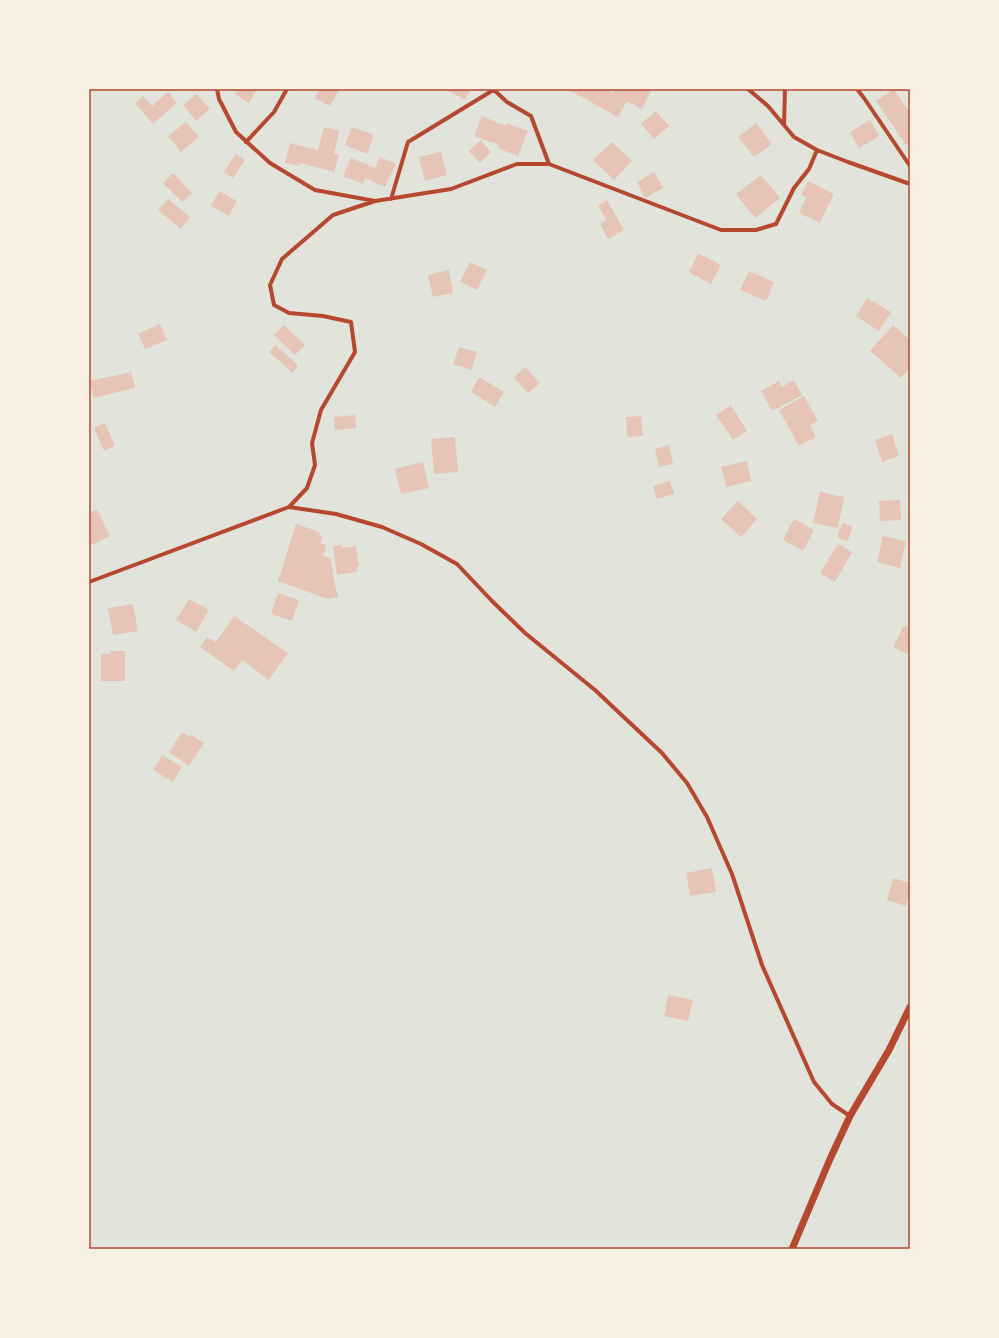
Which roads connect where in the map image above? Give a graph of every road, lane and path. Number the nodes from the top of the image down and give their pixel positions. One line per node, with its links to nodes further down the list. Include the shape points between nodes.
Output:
1 (217, 89): 8 (street, via 219,99 236,132)
2 (287, 89): 8 (street, via 274,112)
3 (748, 89): 7 (street, via 768,106)
4 (785, 89): 7 (street)
5 (857, 89): 11 (street)
6 (495, 90): 10 (street, via 507,102 532,116); 13 (street, via 408,142)
7 (784, 125): 9 (street, via 794,137)
8 (246, 142): 14 (street, via 270,163 315,190)
9 (817, 150): 10 (street, via 809,169 794,188 776,224 756,230 721,230); 12 (street)
10 (549, 164): 13 (street, via 517,164 451,189)
11 (910, 166)
12 (910, 184)
13 (391, 199): 14 (street)
14 (375, 201): 15 (street, via 334,216 282,259 270,285 274,305 289,312 351,322 355,352 321,410 312,443 315,465 307,488)
15 (288, 507): 16 (street); 18 (street, via 336,514 382,527 421,544 457,564 525,633 595,690 662,752 686,783 707,818 732,874 762,965 814,1082 832,1104)
16 (89, 582)
17 (910, 1007): 18 (street, via 889,1050)
18 (850, 1116): 19 (street)
19 (792, 1249)

